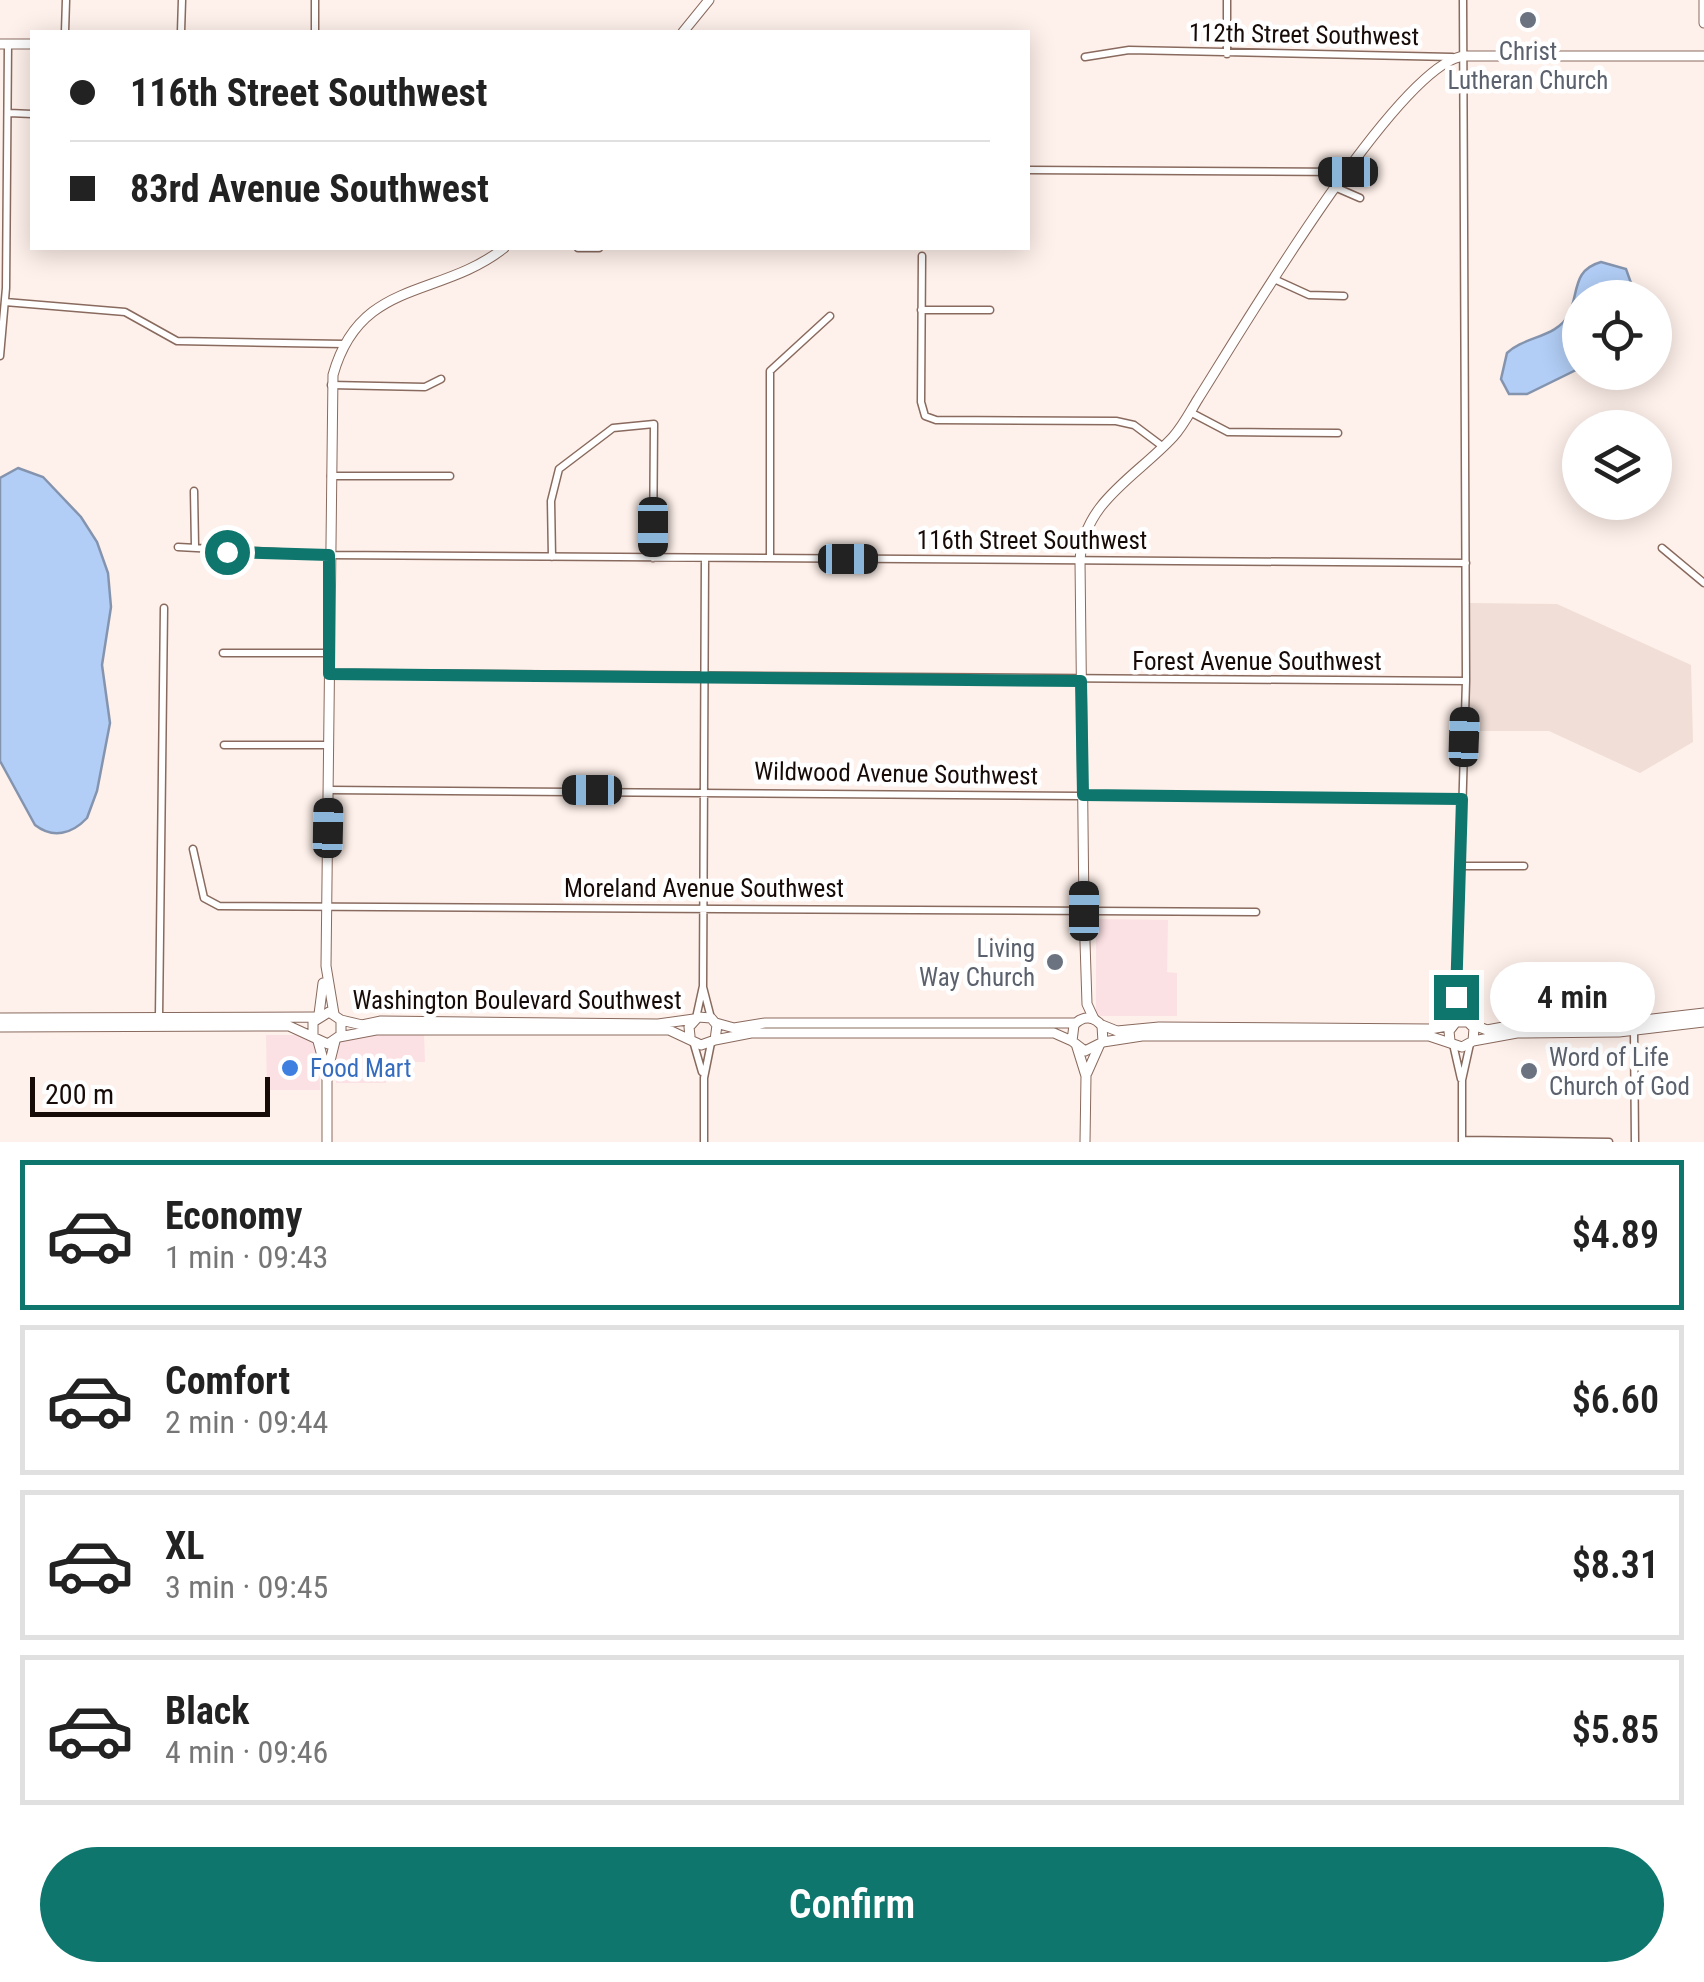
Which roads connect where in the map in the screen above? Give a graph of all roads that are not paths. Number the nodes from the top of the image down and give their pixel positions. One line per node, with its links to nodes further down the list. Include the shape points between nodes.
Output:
1 (66, 0): 9 (street)
2 (182, 0): 10 (street)
3 (315, 0): 11 (street)
4 (709, 0): 12 (main road)
5 (1227, 0): 15 (street)
6 (1464, 0): 16 (street)
7 (1704, 0): 8 (main road)
8 (1704, 23)
9 (65, 30)
10 (181, 30)
11 (315, 30)
12 (684, 30)
13 (4, 44): 14 (main road); 20 (street)
14 (30, 44)
15 (1227, 54): 18 (street, 112th Street Southwest, via 1129,50); 19 (street, 112th Street Southwest)
16 (1464, 56): 17 (main road, 112th Street Southwest); 19 (main road, 112th Street Southwest); 53 (street)
17 (1704, 56)
18 (1084, 57)
19 (1452, 57): 23 (main road, via 1419,81)
20 (8, 114): 21 (street); 30 (street)
21 (30, 114)
22 (1030, 170): 23 (street)
23 (1348, 172): 24 (main road)
24 (1338, 189): 25 (street); 28 (main road)
25 (1360, 198)
26 (500, 250): 34 (main road, via 455,276 390,298)
27 (922, 256): 31 (street)
28 (1273, 278): 29 (street, via 1309,295); 38 (main road)
29 (1344, 296)
30 (5, 302): 34 (street, via 125,312 177,342); 35 (street)
31 (921, 310): 32 (street); 40 (street, via 925,416 1116,421 1134,425)
32 (990, 310)
33 (830, 316): 51 (street, via 770,372)
34 (344, 344): 37 (main road)
35 (0, 356)
36 (442, 379): 37 (street, via 425,387)
37 (331, 385): 41 (main road)
38 (1190, 412): 39 (street, via 1228,432); 40 (main road)
39 (1338, 434)
40 (1162, 446): 52 (main road, via 1085,528)
41 (329, 476): 42 (street); 47 (main road)
42 (450, 476)
43 (194, 491): 44 (street)
44 (195, 546): 45 (street, 116th Street Southwest); 47 (street, 116th Street Southwest)
45 (178, 547)
46 (1662, 548): 54 (street)
47 (329, 555): 48 (street, 116th Street Southwest); 57 (main road)
48 (552, 557): 49 (street, 116th Street Southwest); 49 (street, via 551,501 559,469 613,428 654,424)
49 (653, 558): 50 (street, 116th Street Southwest)
50 (706, 558): 51 (street, 116th Street Southwest); 59 (street)
51 (770, 558): 52 (street, 116th Street Southwest)
52 (1080, 561): 53 (street, 116th Street Southwest); 60 (main road)
53 (1466, 564): 61 (street)
54 (1704, 583)
55 (164, 608): 84 (street)
56 (224, 653): 57 (street)
57 (329, 653): 58 (main road)
58 (329, 674): 59 (street, Forest Avenue Southwest); 63 (main road)
59 (705, 676): 60 (street, Forest Avenue Southwest); 65 (street)
60 (1081, 681): 61 (street, Forest Avenue Southwest); 66 (main road)
61 (1466, 681): 67 (street)
62 (224, 745): 63 (street)
63 (329, 745): 64 (main road)
64 (329, 790): 65 (street, Wildwood Avenue Southwest); 71 (main road)
65 (705, 790): 66 (street, Wildwood Avenue Southwest); 72 (street)
66 (1083, 795): 67 (street, Wildwood Avenue Southwest); 73 (main road)
67 (1462, 799): 69 (street)
68 (193, 849): 71 (street, Moreland Avenue Southwest, via 210,904)
69 (1461, 866): 70 (street); 77 (street)
70 (1524, 866)
71 (327, 906): 72 (street, Moreland Avenue Southwest); 75 (main road)
72 (704, 908): 73 (street, Moreland Avenue Southwest); 76 (street)
73 (1084, 911): 74 (street, Moreland Avenue Southwest); 78 (main road)
74 (1256, 912)
75 (326, 966): 80 (main road); 81 (main road)
76 (703, 986): 83 (street); 85 (street)
77 (1458, 992): 89 (street); 90 (street)
78 (1087, 1004): 86 (main road); 87 (main road)
79 (1704, 1013): 90 (main road, via 1487,1030)
80 (317, 1016): 81 (main road, Washington Boulevard Southwest); 84 (main road, Washington Boulevard Southwest); 93 (main road)
81 (337, 1017): 83 (main road, Washington Boulevard Southwest, via 362,1025 658,1024); 95 (main road)
82 (0, 1018): 84 (main road, Washington Boulevard Southwest)
83 (695, 1018): 85 (main road, Washington Boulevard Southwest); 94 (main road)
84 (159, 1019)
85 (714, 1021): 86 (main road, Washington Boulevard Southwest, via 734,1028); 96 (main road)
86 (1077, 1022): 87 (main road, Washington Boulevard Southwest); 99 (main road)
87 (1098, 1022): 89 (main road, via 1118,1031 1430,1029); 100 (main road)
88 (1704, 1022): 92 (main road)
89 (1454, 1023): 90 (main road); 97 (main road)
90 (1469, 1023): 98 (main road)
91 (0, 1027): 93 (main road, via 289,1026)
92 (1634, 1031): 98 (main road, via 1517,1032); 110 (street)
93 (315, 1037): 95 (main road, Washington Boulevard Southwest); 101 (main road)
94 (691, 1038): 95 (main road, Washington Boulevard Southwest, via 669,1030 374,1030); 96 (main road, Washington Boulevard Southwest); 103 (street)
95 (337, 1039): 101 (main road)
96 (713, 1041): 99 (main road, via 751,1033 1054,1033); 103 (street)
97 (1452, 1042): 98 (main road); 100 (main road, via 1423,1036 1142,1036); 104 (street)
98 (1472, 1043): 104 (street)
99 (1074, 1044): 100 (main road, via 1090,1051); 102 (main road)
100 (1101, 1044): 102 (main road)
101 (327, 1073): 106 (main road)
102 (1086, 1076): 108 (main road)
103 (704, 1078): 107 (street)
104 (1462, 1080): 105 (street)
105 (1462, 1141): 109 (street)
106 (327, 1142)
107 (704, 1142)
108 (1085, 1142)
109 (1609, 1142)
110 (1635, 1142)

